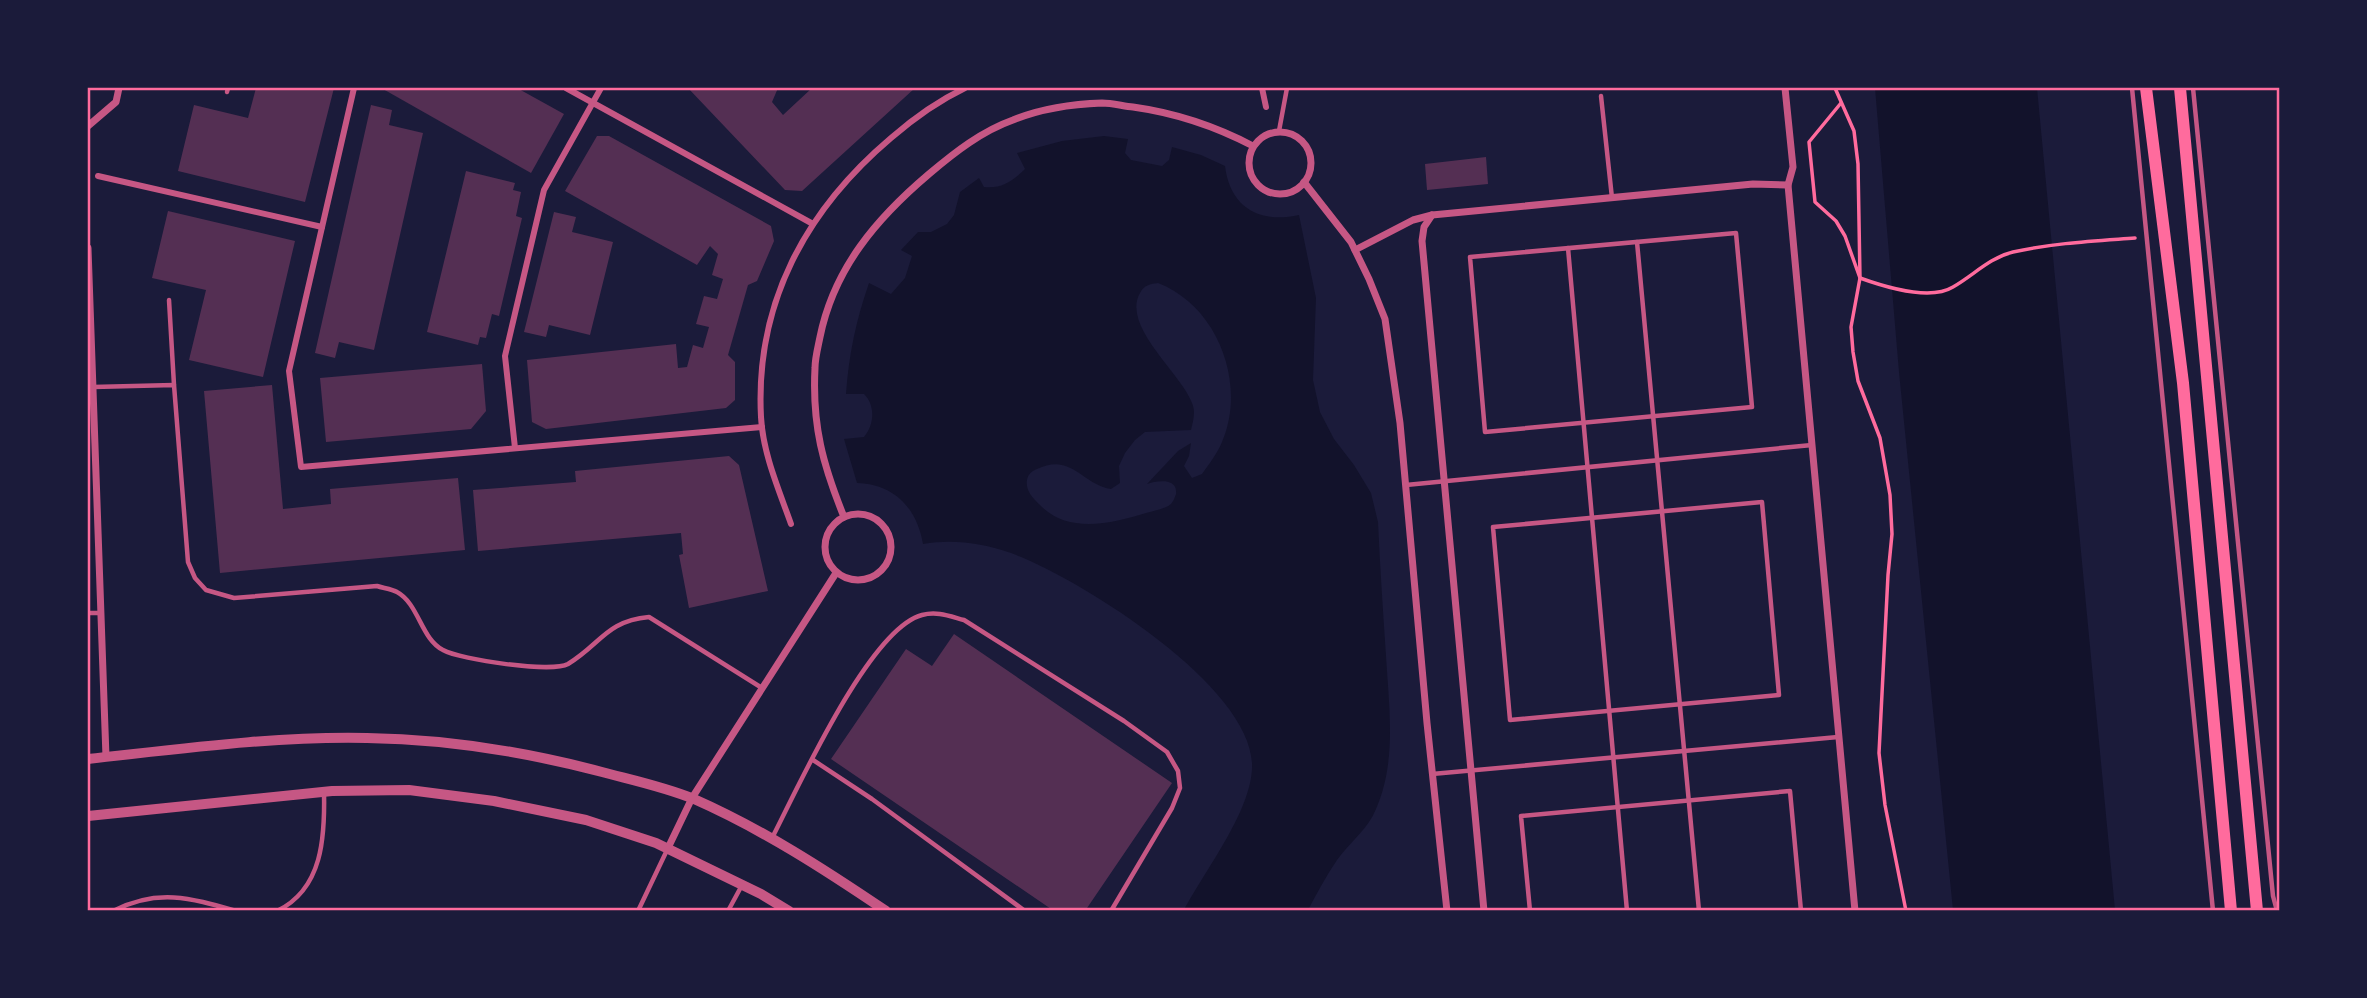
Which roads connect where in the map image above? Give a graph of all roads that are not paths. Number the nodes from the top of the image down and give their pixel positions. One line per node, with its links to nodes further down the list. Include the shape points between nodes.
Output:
1 (119, 88): 17 (street, via 116,102)
2 (354, 88): 26 (street)
3 (566, 88): 14 (street)
4 (601, 88): 14 (street)
5 (1262, 88): 15 (street)
6 (1287, 88): 18 (lane)
7 (1786, 88): 22 (street, via 1793,167)
8 (2132, 88): 86 (lane)
9 (2146, 88): 87 (main road, via 2183,383)
10 (2180, 88): 16 (main road)
11 (2193, 88): 16 (lane)
12 (960, 89): 25 (street, via 912,120 862,163)
13 (1601, 96): 23 (lane)
14 (592, 102): 25 (street); 38 (street, via 544,190 505,356)
15 (1266, 107)
16 (2190, 116): 88 (main road); 89 (lane)
17 (88, 126)
18 (1279, 131): 19 (street); 21 (street, via 1298,137 1310,153)
19 (1253, 146): 21 (street, via 1249,166 1258,185 1276,194 1297,190); 45 (street, via 1162,111 1103,103 1054,109 1014,119 987,132 905,194 871,230 838,281 815,366 820,451)
20 (98, 176): 26 (street)
21 (1304, 183): 30 (street)
22 (1788, 185): 23 (street, via 1754,184); 37 (street)
23 (1612, 198): 24 (street)
24 (1432, 215): 30 (street); 42 (street, via 1422,241)
25 (813, 224): 36 (street, via 785,276 770,320 764,349)
26 (322, 227): 38 (street, via 289,370 301,467)
27 (1637, 242): 29 (lane); 34 (lane); 34 (lane, via 1737,233 1752,407)
28 (88, 248): 33 (street)
29 (1568, 248): 35 (lane); 35 (lane, via 1470,257 1485,432)
30 (1355, 250): 43 (street, via 1385,319)
31 (169, 300): 32 (lane)
32 (174, 385): 33 (lane); 51 (lane, via 188,562 206,590 234,598 377,586 398,592 440,649 461,657 544,668 565,666 607,631 631,619 649,617)
33 (93, 387): 39 (street)
34 (1655, 416): 35 (lane); 40 (lane)
35 (1584, 423): 41 (lane)
36 (762, 427): 38 (street); 47 (street)
37 (1812, 445): 40 (lane); 54 (street)
38 (514, 448)
39 (91, 460): 50 (street)
40 (1659, 460): 41 (lane); 44 (lane)
41 (1588, 467): 42 (lane); 46 (lane)
42 (1444, 481): 43 (lane); 60 (street)
43 (1406, 485): 61 (street)
44 (1664, 511): 46 (lane); 52 (lane); 52 (lane, via 1762,502 1779,695)
45 (844, 517): 48 (street, via 834,524 825,544 829,565); 48 (street, via 866,514 876,519 884,526 892,548 885,568 867,580 846,579)
46 (1592, 517): 53 (lane); 53 (lane, via 1493,527 1510,720)
47 (792, 524)
48 (836, 573): 51 (street)
49 (88, 613): 50 (lane)
50 (101, 613): 56 (street)
51 (762, 688): 63 (street)
52 (1681, 704): 53 (lane); 55 (lane)
53 (1611, 710): 57 (lane)
54 (1839, 737): 55 (lane); 85 (street)
55 (1686, 751): 57 (lane); 64 (lane)
56 (106, 757): 58 (street); 63 (street, via 260,741 367,738 463,744 579,766)
57 (1614, 758): 60 (lane); 65 (lane)
58 (88, 759)
59 (813, 760): 67 (lane); 77 (lane); 78 (lane, via 875,653 899,628 920,615 940,613 964,620 1124,721 1167,752 1178,771 1180,788 1172,808)
60 (1471, 771): 61 (lane); 80 (street)
61 (1432, 774): 79 (street)
62 (324, 791): 66 (street); 68 (street, via 410,790 494,801 586,820); 72 (lane, via 325,824 317,867 298,897)
63 (692, 798): 67 (street); 68 (street)
64 (1690, 800): 65 (lane); 83 (lane); 84 (lane, via 1790,791)
65 (1619, 807): 81 (lane, via 1521,816); 82 (lane)
66 (88, 816)
67 (772, 839): 76 (street)
68 (668, 848): 69 (street); 73 (lane)
69 (742, 884): 74 (lane); 75 (street)
70 (113, 911): 71 (lane, via 158,896 198,900)
71 (236, 911)
72 (277, 911)
73 (638, 911)
74 (727, 911)
75 (789, 911)
76 (886, 911)
77 (1026, 911)
78 (1111, 911)
79 (1447, 911)
80 (1484, 911)
81 (1530, 911)
82 (1627, 911)
83 (1699, 911)
84 (1801, 911)
85 (1855, 911)
86 (2213, 911)
87 (2231, 911)
88 (2257, 911)
89 (2277, 911)

